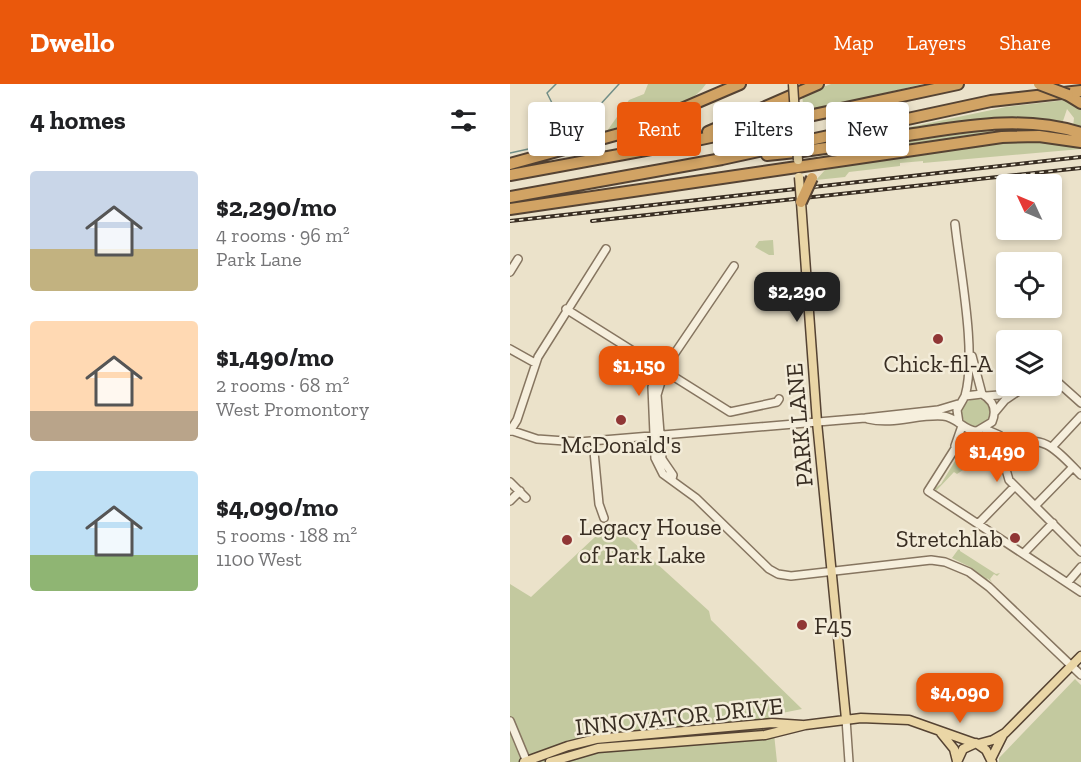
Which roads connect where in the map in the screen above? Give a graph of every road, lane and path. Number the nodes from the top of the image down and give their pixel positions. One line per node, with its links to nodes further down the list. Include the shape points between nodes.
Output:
1 (740, 84): 18 (highway, via 630,131)
2 (793, 84): 19 (main road, PARK LANE, bridge)
3 (818, 84): 11 (highway)
4 (958, 84): 13 (highway)
5 (1039, 84): 8 (highway, bridge)
6 (1050, 84): 8 (highway, bridge)
7 (1081, 91): 16 (highway, via 991,101)
8 (1068, 96): 9 (highway)
9 (1081, 103)
10 (1081, 133): 12 (highway)
11 (701, 134)
12 (1063, 134): 14 (highway); 16 (highway, via 1031,123 989,123 810,152); 17 (highway, via 1002,137)
13 (701, 139)
14 (1081, 142)
15 (617, 155): 20 (highway)
16 (722, 159): 21 (highway)
17 (829, 163): 19 (highway); 22 (highway, bridge, via 812,178)
18 (510, 164)
19 (798, 168): 22 (main road, PARK LANE, bridge); 23 (highway)
20 (510, 175)
21 (510, 197)
22 (801, 202): 45 (main road, PARK LANE)
23 (510, 209)
24 (955, 224): 31 (street)
25 (606, 249): 29 (street)
26 (518, 259): 28 (street)
27 (734, 266): 33 (street)
28 (510, 272)
29 (566, 309): 32 (street); 33 (street)
30 (510, 349): 32 (street)
31 (970, 351): 35 (street); 37 (street)
32 (535, 363): 48 (street, via 517,420)
33 (664, 372): 39 (street, via 730,412); 51 (street, via 652,387)
34 (1062, 386): 40 (street)
35 (984, 395): 36 (street); 37 (street); 42 (street, via 991,401)
36 (996, 395)
37 (965, 396): 41 (street)
38 (1011, 396): 42 (street)
39 (779, 399)
40 (1081, 403)
41 (958, 404): 44 (street); 46 (street)
42 (994, 415): 47 (street); 50 (street)
43 (1081, 416): 54 (street)
44 (865, 418): 45 (street); 46 (street, via 881,422 944,416)
45 (818, 422): 51 (street); 70 (main road, PARK LANE)
46 (961, 424): 49 (street); 55 (street)
47 (985, 429): 49 (street); 50 (street)
48 (510, 430): 52 (street, via 550,441)
49 (977, 431): 55 (street)
50 (999, 435): 53 (street)
51 (657, 436): 52 (street); 70 (street, via 656,464 665,476 775,573 791,576)
52 (593, 441): 64 (street, via 598,504)
53 (1012, 447): 54 (street, via 1028,440 1039,440); 59 (street, via 1005,466)
54 (1052, 447): 56 (street)
55 (954, 450): 66 (street, via 928,491)
56 (1072, 467): 57 (street); 63 (street)
57 (1081, 475)
58 (510, 482): 60 (street)
59 (1014, 486): 63 (street); 66 (street)
60 (520, 491): 61 (street); 62 (street)
61 (526, 498)
62 (510, 501)
63 (1035, 506): 65 (street)
64 (604, 518)
65 (1053, 523): 67 (street); 68 (street)
66 (978, 524): 68 (street)
67 (1081, 552)
68 (1024, 553): 71 (street)
69 (1081, 567): 71 (street)
70 (831, 570): 74 (street, via 945,562 969,572 989,587); 76 (main road, PARK LANE)
71 (1068, 582): 72 (street)
72 (1081, 592)
73 (1081, 656): 74 (main road)
74 (1071, 667): 75 (street); 80 (main road)
75 (1081, 675)
76 (846, 719): 78 (main road, INNOVATOR DRIVE); 79 (main road, INNOVATOR DRIVE, via 909,720); 85 (street, PARK LANE)
77 (510, 721): 83 (street)
78 (805, 725): 83 (main road, INNOVATOR DRIVE, via 772,723 596,739); 84 (main road, INNOVATOR DRIVE, via 756,736 598,748)
79 (941, 733): 81 (main road, INNOVATOR DRIVE); 86 (main road)
80 (1005, 733): 81 (main road); 82 (main road)
81 (976, 744): 82 (main road); 86 (main road, via 963,749)
82 (992, 760)
83 (526, 762)
84 (550, 762)
85 (849, 762)
86 (957, 762)

